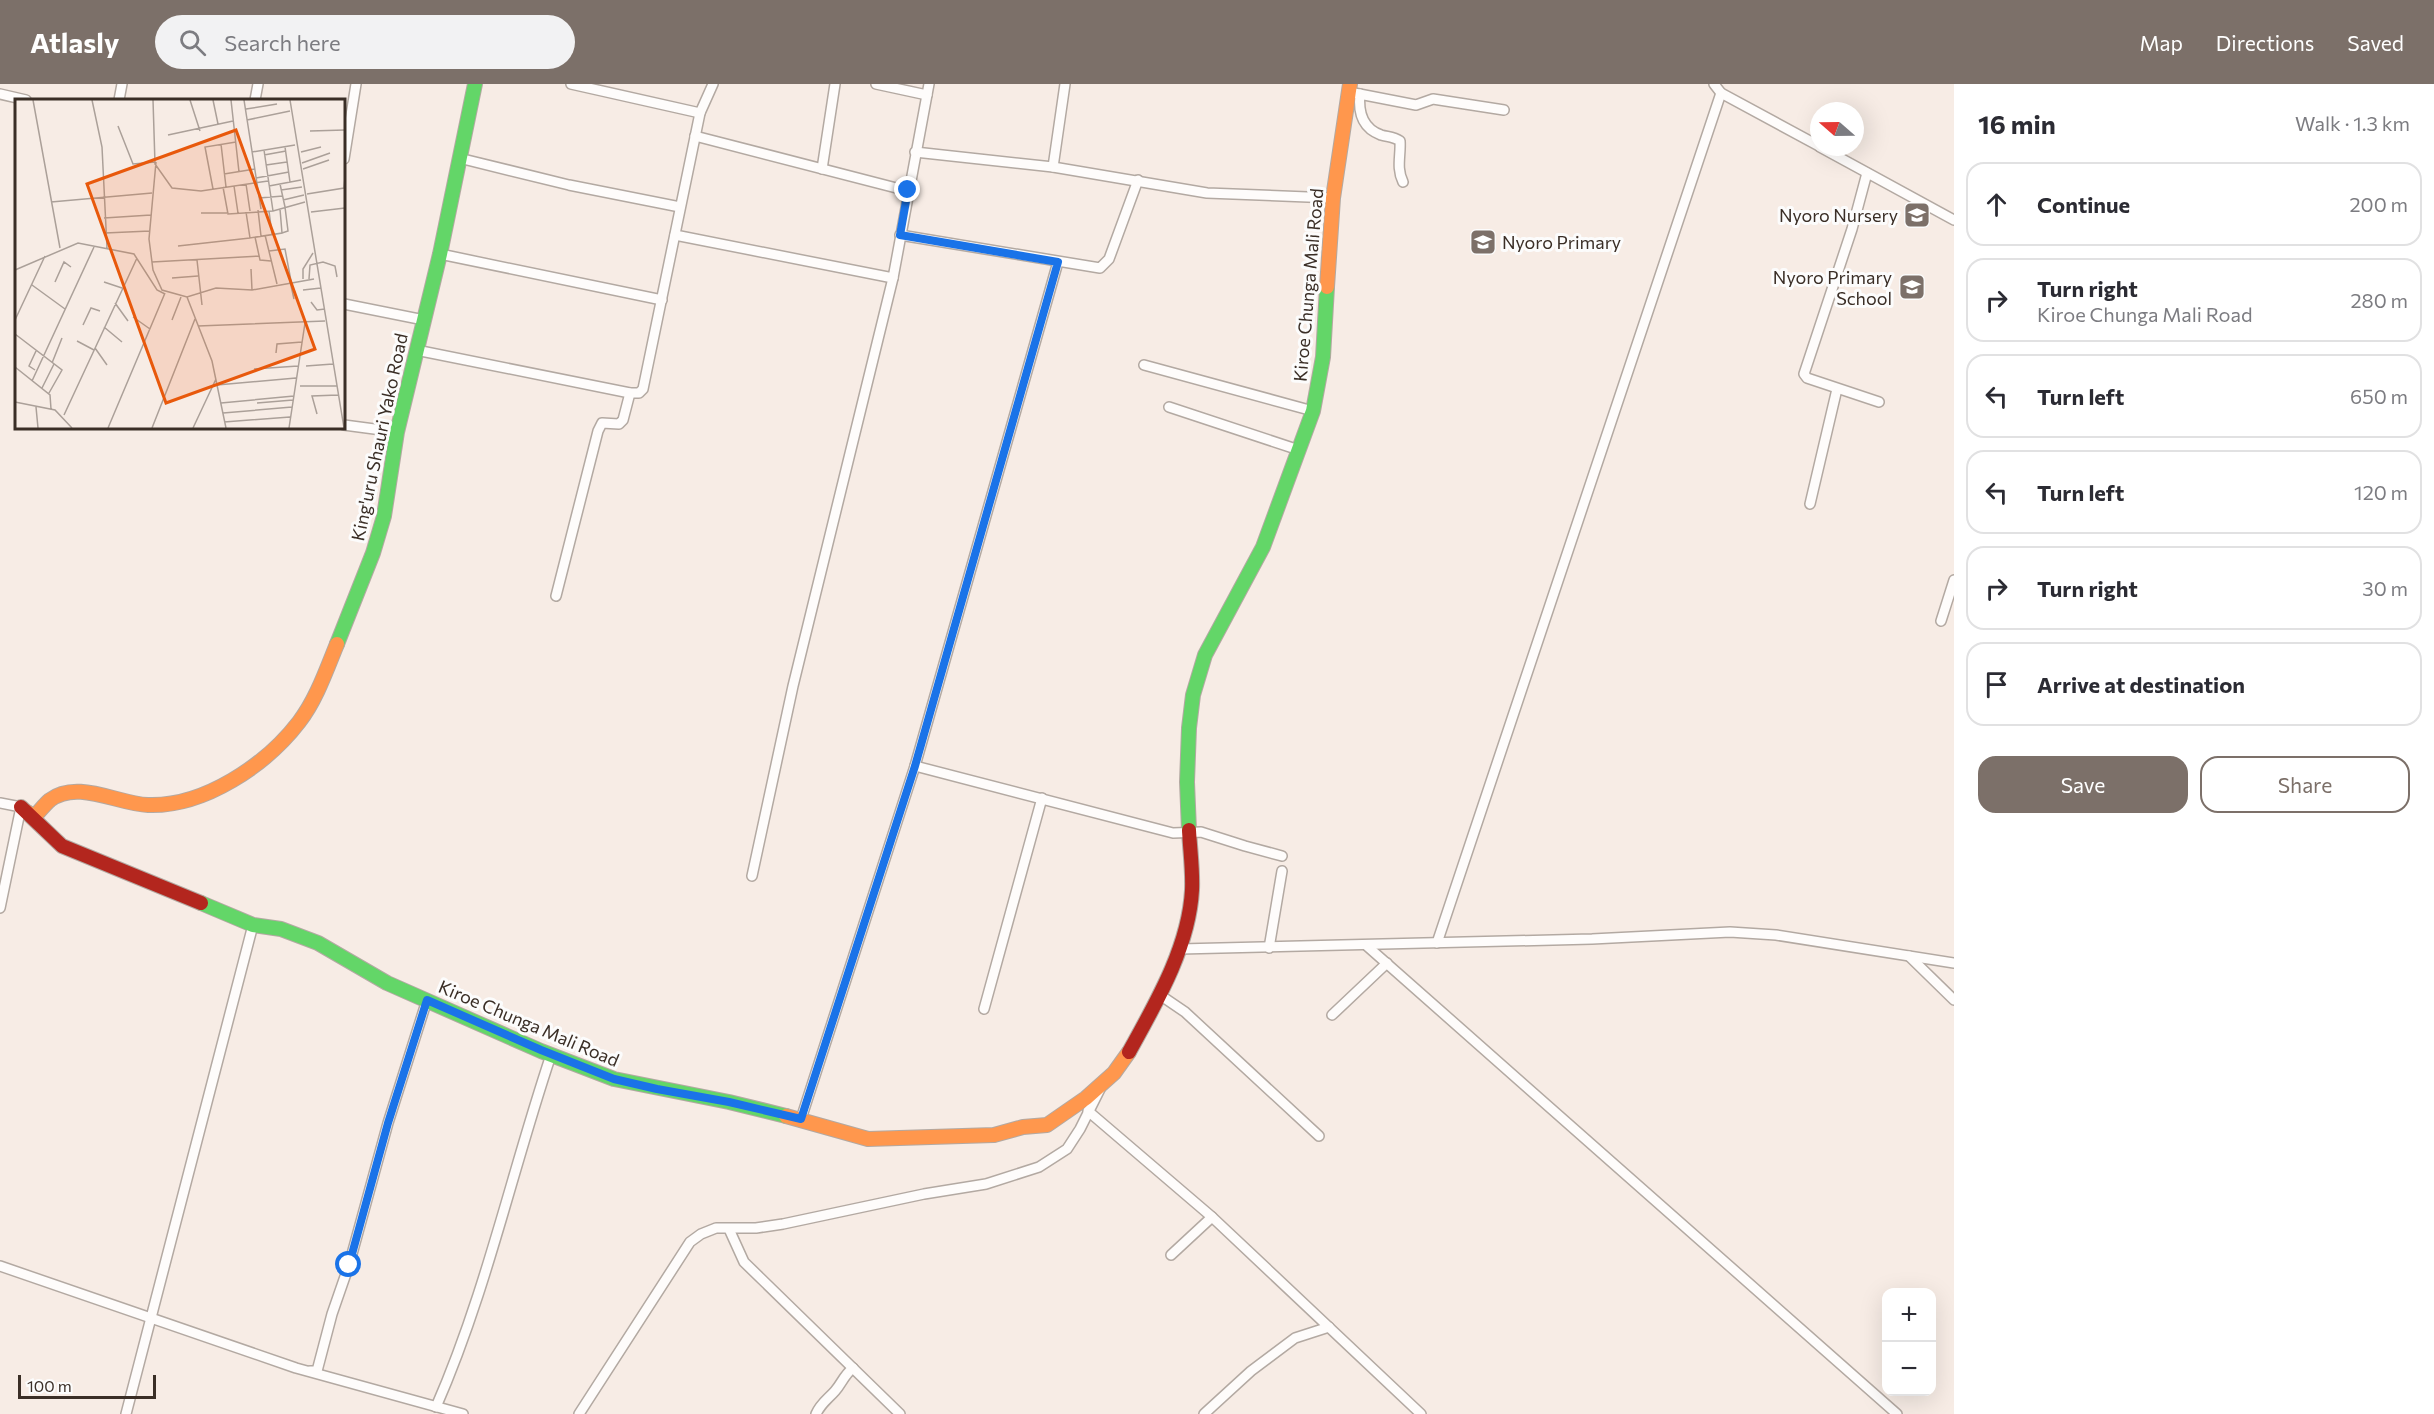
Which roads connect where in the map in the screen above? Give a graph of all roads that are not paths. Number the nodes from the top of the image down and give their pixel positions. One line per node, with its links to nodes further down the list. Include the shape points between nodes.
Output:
1 (122, 84): 18 (street)
2 (258, 84): 19 (street)
3 (356, 84): 25 (street)
4 (476, 84): 27 (street, King'uru Shauri Yako Road)
5 (571, 84): 12 (street)
6 (713, 84): 21 (street)
7 (836, 84): 29 (street)
8 (876, 84): 16 (street)
9 (929, 84): 16 (street)
10 (1065, 84): 28 (street)
11 (1714, 84): 14 (street)
12 (604, 88): 21 (street)
13 (1353, 90): 20 (street, via 1416,105 1433,99); 32 (street, via 1363,121 1372,130 1400,141 1399,174); 34 (street, Kiroe Chunga Mali Road)
14 (1721, 93): 23 (street); 69 (street)
15 (0, 94): 17 (street)
16 (927, 95): 24 (street)
17 (22, 99)
18 (118, 99)
19 (255, 99)
20 (1504, 110)
21 (700, 113): 22 (street)
22 (695, 136): 29 (street); 35 (street)
23 (1810, 142)
24 (915, 152): 28 (street); 33 (street)
25 (345, 153)
26 (1836, 156): 30 (street)
27 (459, 158): 35 (street); 39 (street, King'uru Shauri Yako Road)
28 (1053, 167): 31 (street)
29 (822, 169): 33 (street)
30 (1867, 173): 36 (street); 47 (street, via 1804,374)
31 (1138, 180): 34 (street, via 1207,193); 40 (street, via 1105,265 1092,268)
32 (1403, 182)
33 (908, 190): 38 (street)
34 (1333, 198): 51 (street, Kiroe Chunga Mali Road, via 1323,357)
35 (680, 207): 37 (street)
36 (1954, 220)
37 (675, 235): 41 (street); 42 (street)
38 (900, 235): 40 (street); 41 (street)
39 (440, 254): 42 (street); 44 (street, King'uru Shauri Yako Road)
40 (1058, 262): 59 (street)
41 (893, 278): 66 (street)
42 (662, 300): 48 (street, via 643,389)
43 (345, 304): 44 (street)
44 (424, 320): 45 (street, King'uru Shauri Yako Road)
45 (416, 350): 48 (street); 53 (street, King'uru Shauri Yako Road)
46 (1144, 365): 51 (street)
47 (1837, 389): 49 (street); 55 (street)
48 (630, 393): 57 (street, via 623,420 619,424 602,423 597,431)
49 (1879, 402)
50 (1168, 407): 54 (street)
51 (1313, 411): 54 (street, Kiroe Chunga Mali Road)
52 (345, 424): 53 (street)
53 (397, 432): 62 (street, King'uru Shauri Yako Road, via 384,516 373,553 320,686 300,721 270,754 204,796 147,805 90,793 70,793 51,799 34,817)
54 (1299, 450): 63 (street, Kiroe Chunga Mali Road, via 1263,547 1215,635 1198,676 1189,728)
55 (1810, 504)
56 (1954, 580): 58 (street)
57 (556, 596)
58 (1941, 621)
59 (915, 766): 60 (street); 84 (street)
60 (1042, 798): 63 (street, via 1173,833); 79 (street)
61 (0, 803): 62 (street)
62 (21, 807): 67 (street); 68 (street, Kiroe Chunga Mali Road, via 62,846)
63 (1190, 833): 64 (street, via 1201,832); 72 (street, Kiroe Chunga Mali Road, via 1192,891)
64 (1282, 855)
65 (1282, 871): 71 (street)
66 (752, 876)
67 (0, 908)
68 (253, 924): 77 (street, Kiroe Chunga Mali Road, via 281,929 318,943 387,983); 90 (street)
69 (1437, 943): 70 (street); 73 (street, via 1730,932 1776,935)
70 (1367, 946): 71 (street); 74 (street)
71 (1269, 948): 72 (street)
72 (1180, 949): 76 (street, Kiroe Chunga Mali Road)
73 (1910, 956): 75 (street); 78 (street)
74 (1387, 963): 80 (street); 102 (street)
75 (1954, 963)
76 (1160, 995): 82 (street, Kiroe Chunga Mali Road, via 1128,1054); 85 (street, via 1185,1012)
77 (427, 1000): 81 (street, Kiroe Chunga Mali Road); 93 (street, via 317,1371)
78 (1954, 1000)
79 (984, 1009)
80 (1332, 1015)
81 (552, 1055): 84 (street, Kiroe Chunga Mali Road, via 614,1079); 94 (street, via 527,1126 486,1271)
82 (1104, 1082): 83 (street); 84 (street, Kiroe Chunga Mali Road, via 1047,1125 994,1135 868,1139)
83 (1088, 1111): 86 (street); 87 (street, via 1067,1149 1039,1167 986,1184 783,1224)
84 (801, 1119)
85 (1319, 1136)
86 (1212, 1217): 88 (street); 91 (street)
87 (729, 1228): 92 (street, via 744,1262); 97 (street, via 701,1233 690,1242)
88 (1171, 1255)
89 (0, 1266): 90 (street)
90 (151, 1318): 93 (street); 95 (street)
91 (1329, 1327): 100 (street, via 1295,1338); 101 (street)
92 (853, 1368): 98 (street); 99 (street)
93 (308, 1371): 94 (street)
94 (436, 1407): 96 (street)
95 (126, 1414)
96 (463, 1414)
97 (579, 1414)
98 (816, 1414)
99 (900, 1414)
100 (1204, 1414)
101 (1421, 1414)
102 (1897, 1414)

